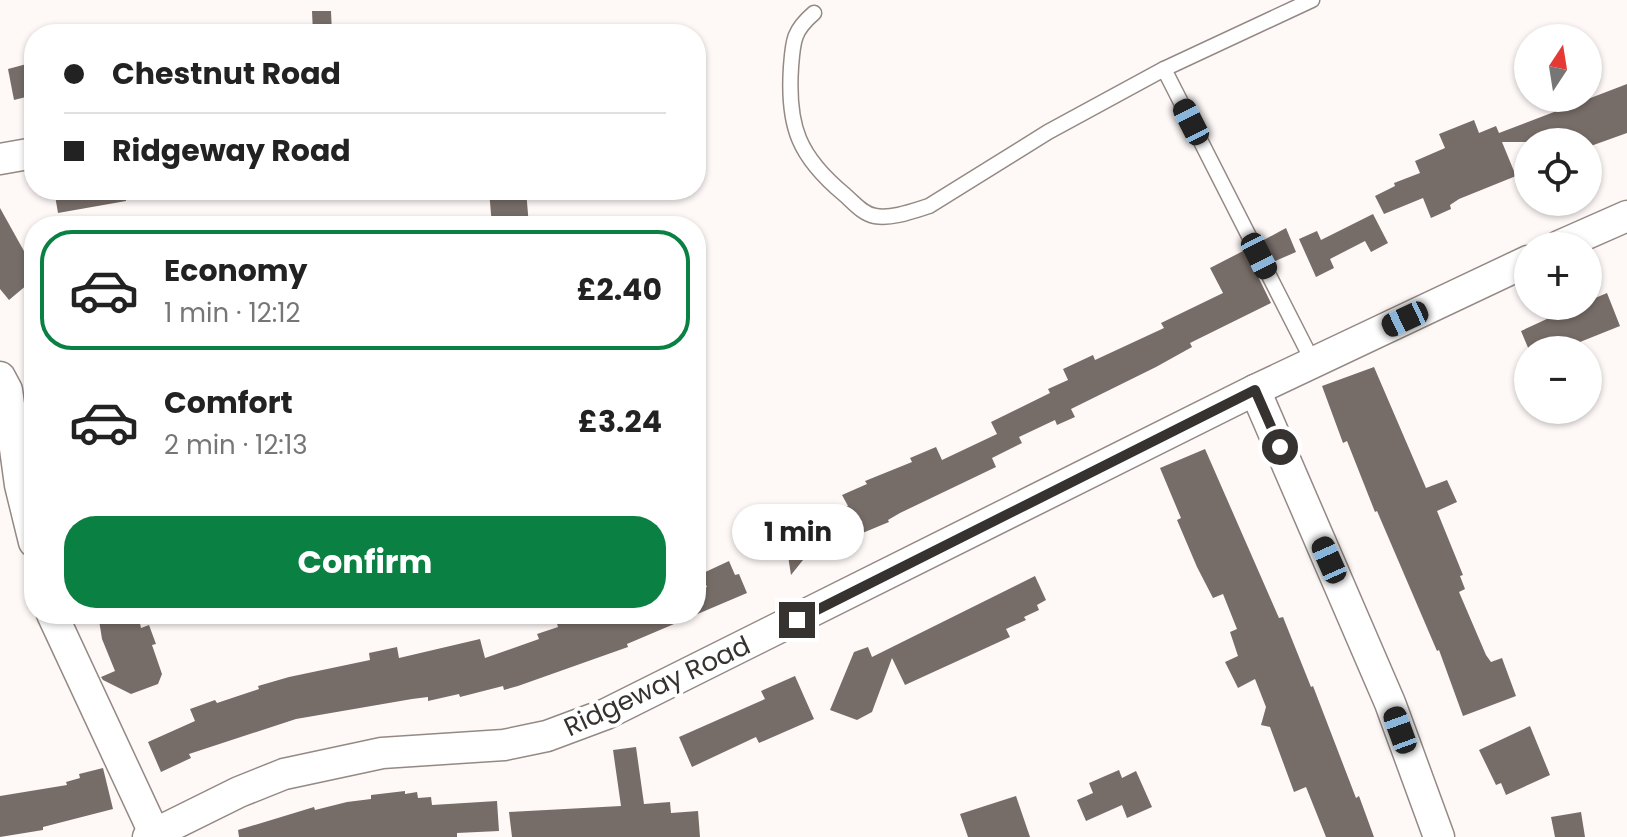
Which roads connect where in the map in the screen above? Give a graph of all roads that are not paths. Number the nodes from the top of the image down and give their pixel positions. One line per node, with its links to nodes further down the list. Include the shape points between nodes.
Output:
1 (1312, 0): 3 (lane)
2 (814, 13): 3 (lane, via 798,27 793,46 792,124 826,179 874,216 929,206)
3 (1164, 69): 9 (lane)
4 (24, 155): 5 (street)
5 (0, 159)
6 (1627, 216): 7 (street)
7 (1591, 232)
8 (1514, 268): 9 (street, Ridgeway Road)
9 (1313, 362): 11 (street, Ridgeway Road)
10 (14, 385): 12 (street)
11 (1255, 390): 14 (street, Ridgeway Road, via 606,714 504,745 382,753 284,774); 15 (street, via 1390,703)
12 (24, 501)
13 (57, 624): 14 (street)
14 (152, 836)
15 (1439, 837)

